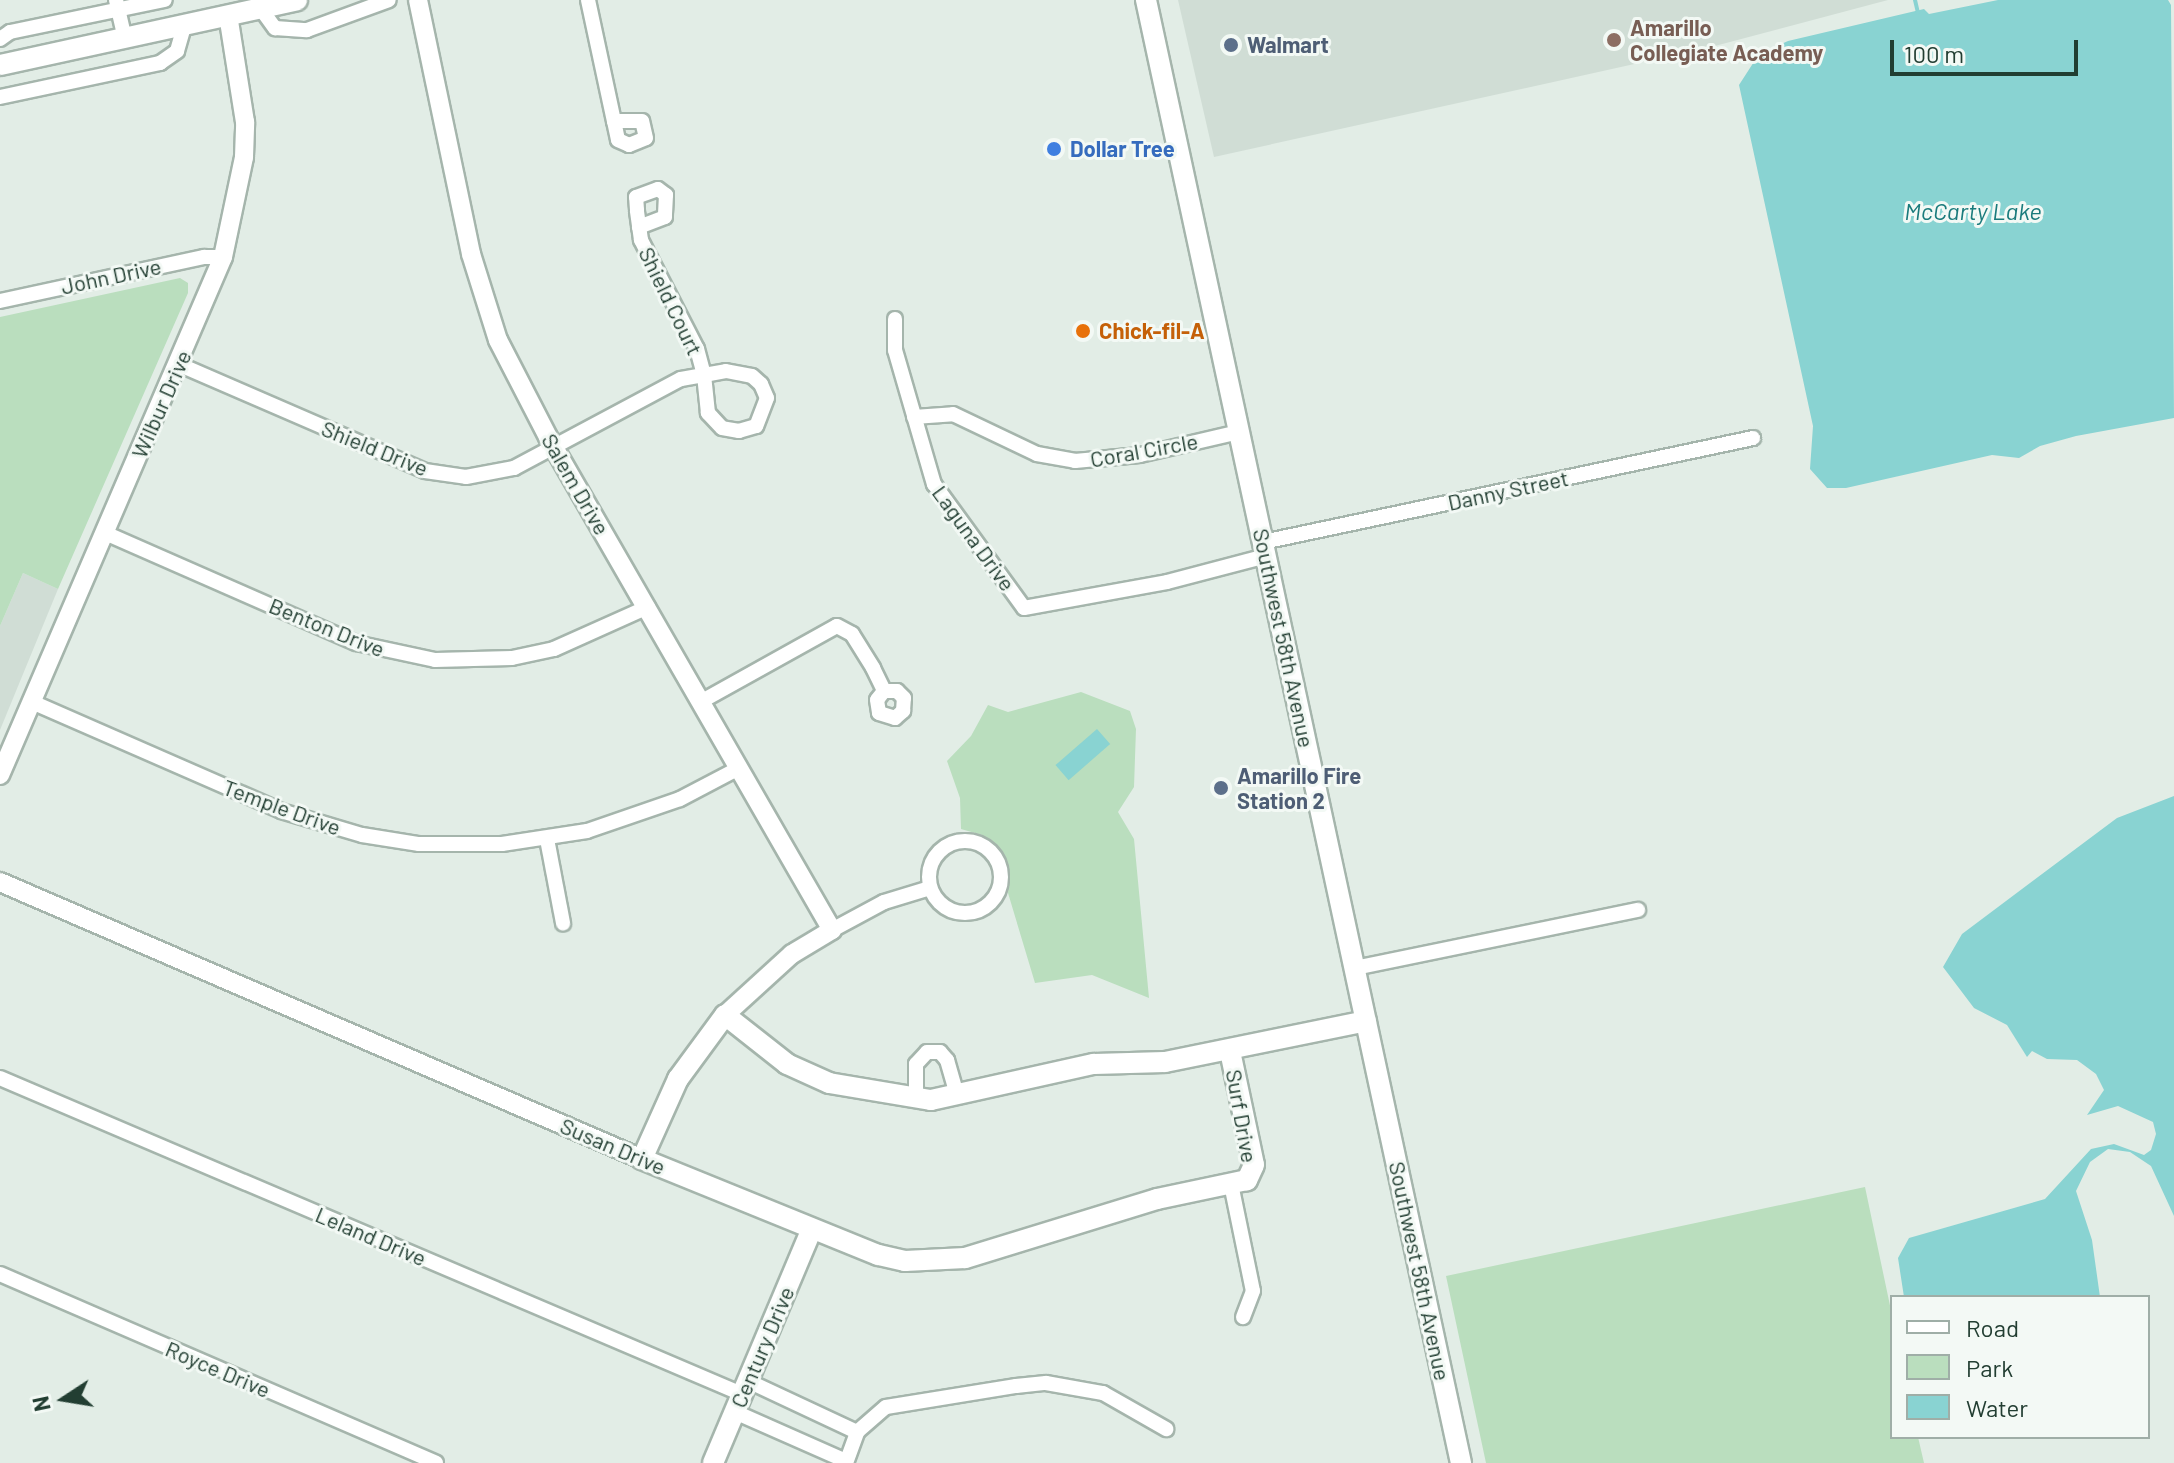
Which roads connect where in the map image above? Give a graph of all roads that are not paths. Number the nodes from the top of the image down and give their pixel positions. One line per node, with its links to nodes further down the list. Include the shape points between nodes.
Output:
1 (165, 0): 7 (street)
2 (297, 0): 8 (main road)
3 (389, 0): 8 (street, via 307,30 275,28)
4 (418, 0): 25 (street, Salem Drive, via 484,299 510,365)
5 (588, 0): 15 (street)
6 (1146, 0): 23 (main road, Southwest 58th Avenue)
7 (118, 5): 11 (street); 12 (street)
8 (261, 9): 9 (main road)
9 (228, 15): 10 (main road); 17 (street, Wilbur Drive, via 245,139 240,193)
10 (184, 26): 11 (main road); 14 (street, via 177,51 160,63)
11 (125, 38): 13 (main road)
12 (0, 39)
13 (0, 65)
14 (0, 97)
15 (614, 121)
16 (639, 227): 21 (street, Shield Court, via 645,257 697,349)
17 (223, 257): 18 (street, John Drive); 20 (street, Wilbur Drive)
18 (0, 301)
19 (895, 319): 22 (street, Laguna Drive, via 895,350)
20 (178, 364): 25 (street, Shield Drive, via 445,476 490,475); 26 (street, Wilbur Drive)
21 (704, 375): 21 (street, Shield Court, via 708,413 722,428 756,426 767,398 761,384 752,376 726,371); 25 (street, Shield Drive, via 681,379)
22 (914, 417): 23 (street, Coral Circle, via 953,414 1037,454 1075,461 1140,455); 27 (street, Laguna Drive, via 934,484 1024,608 1167,582)
23 (1239, 432): 27 (main road, Southwest 58th Avenue)
24 (1753, 438): 27 (street, Danny Street)
25 (555, 449): 28 (street, Salem Drive)
26 (105, 533): 28 (street, Benton Drive, via 356,643 422,659 474,661 554,649); 31 (street, Wilbur Drive)
27 (1264, 549): 41 (main road, Southwest 58th Avenue)
28 (648, 607): 30 (street, Salem Drive)
29 (884, 691): 30 (street, via 852,634 837,626)
30 (702, 701): 33 (street, Salem Drive)
31 (32, 702): 32 (street, Wilbur Drive); 35 (street, Temple Drive, via 322,825 419,844)
32 (4, 759): 34 (street, Wilbur Drive)
33 (739, 768): 35 (street, Temple Drive, via 641,814); 40 (street, Salem Drive)
34 (0, 775)
35 (547, 839): 39 (street)
36 (0, 882): 48 (street, Susan Drive)
37 (930, 888): 37 (street, via 928,873 944,847 958,841 988,849 1001,876 998,891 976,912 961,913 937,900); 40 (street, via 884,902)
38 (1638, 910): 41 (street)
39 (563, 923)
40 (832, 930): 42 (street, via 792,954)
41 (1355, 968): 43 (main road, Southwest 58th Avenue)
42 (725, 1015): 47 (main road, via 787,1064 829,1083); 48 (main road, via 678,1079)
43 (1366, 1021): 44 (main road); 59 (main road, Southwest 58th Avenue)
44 (1230, 1051): 46 (main road, via 1165,1062 1094,1064); 49 (main road, Surf Drive, via 1254,1165)
45 (0, 1078): 53 (street, Leland Drive)
46 (957, 1095): 47 (main road); 47 (street, via 947,1060 940,1052 927,1052 916,1064)
47 (916, 1099)
48 (642, 1159): 50 (main road, Susan Drive)
49 (1239, 1182): 50 (main road, Susan Drive, via 1157,1199 965,1258 905,1261); 52 (street, Surf Drive, via 1253,1291)
50 (811, 1231): 53 (main road, Century Drive)
51 (0, 1274): 57 (street, Royce Drive)
52 (1243, 1317)
53 (742, 1396): 55 (street); 56 (street, Leland Drive); 58 (main road, Century Drive)
54 (1166, 1429): 55 (street, via 1103,1393 1046,1383 886,1407)
55 (857, 1432): 56 (street)
56 (846, 1462)
57 (436, 1463)
58 (713, 1463)
59 (1461, 1463)

